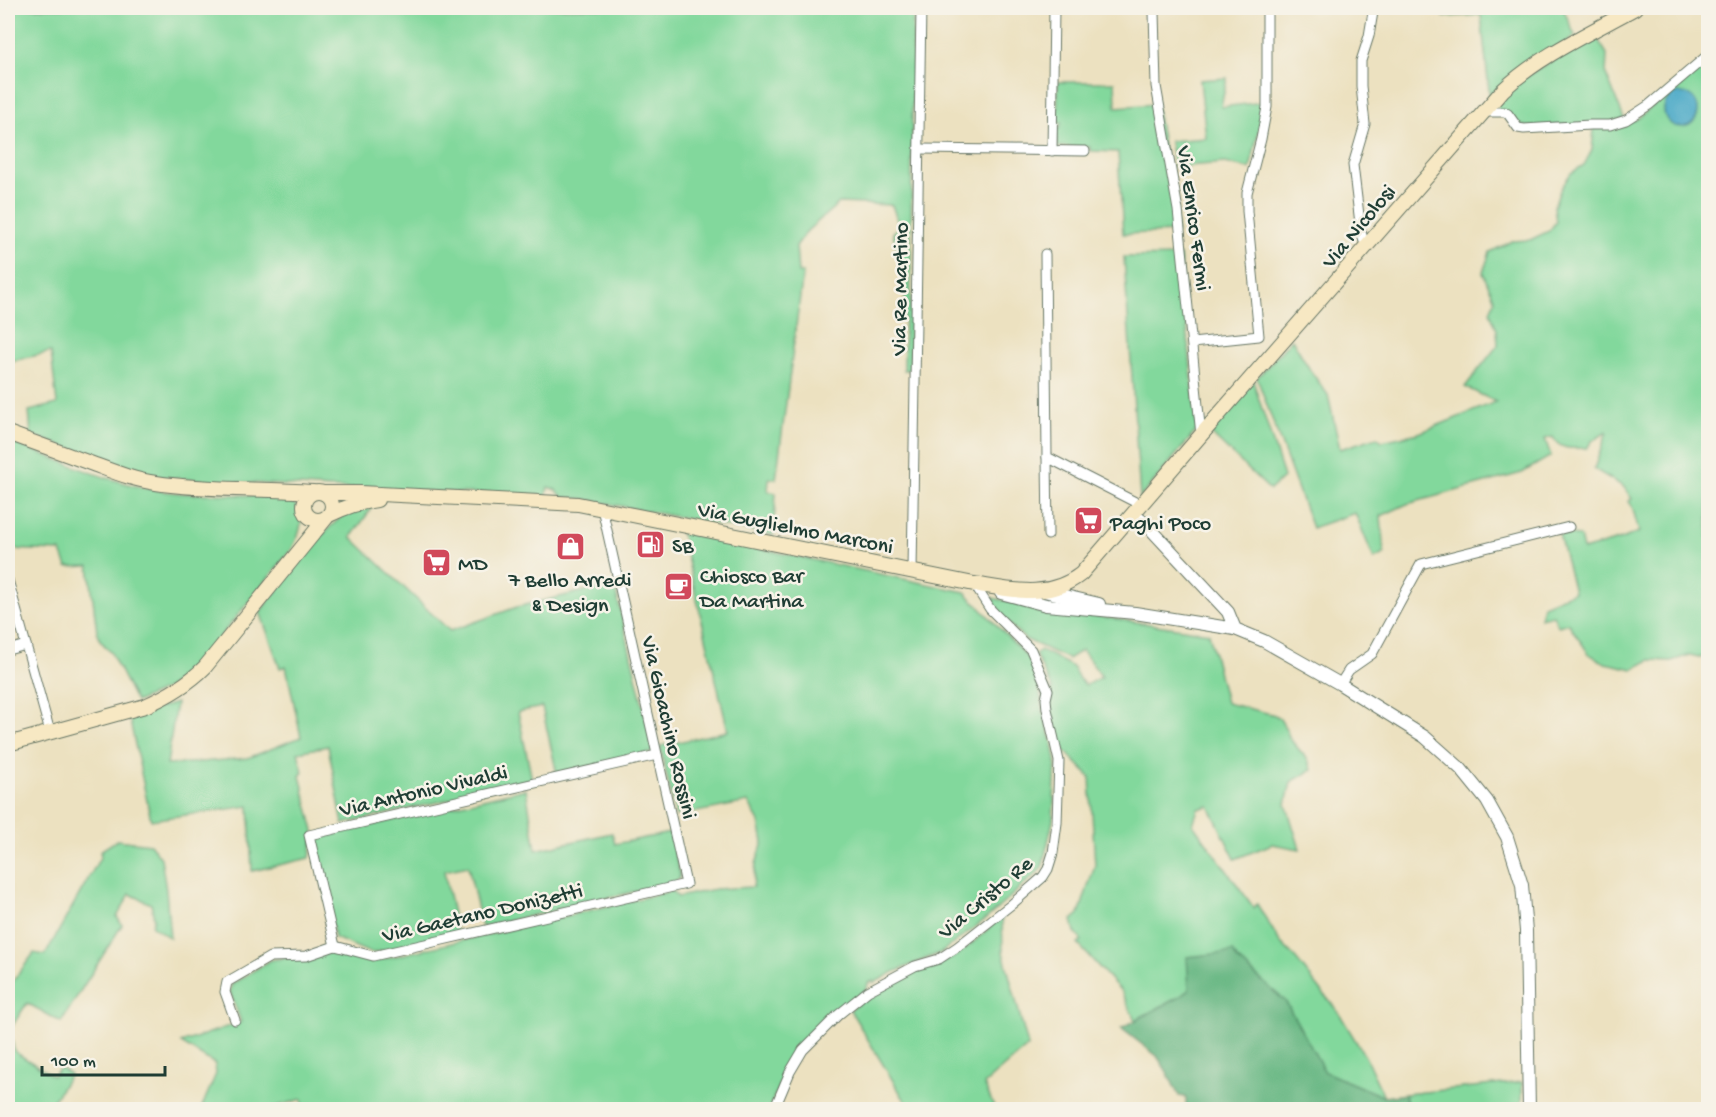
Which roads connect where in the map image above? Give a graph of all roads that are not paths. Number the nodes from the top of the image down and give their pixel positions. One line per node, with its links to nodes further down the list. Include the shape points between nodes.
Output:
1 (921, 8): 9 (street, Via Re Martino)
2 (1054, 8): 10 (street)
3 (1155, 8): 14 (street, Via Enrico Fermi, via 1156,86 1179,210)
4 (1267, 8): 14 (street, via 1267,107 1247,194 1259,336)
5 (1375, 8): 12 (street, via 1361,60 1365,124 1353,165)
6 (1635, 8): 8 (main road, Via Nicolosi, via 1532,66)
7 (1708, 55): 8 (street, via 1649,105 1618,123 1524,129 1518,128 1505,112)
8 (1482, 112): 12 (main road, Via Nicolosi)
9 (920, 149): 10 (street); 28 (street, Via Re Martino)
10 (1052, 150): 11 (street)
11 (1085, 151)
12 (1366, 248): 16 (main road, Via Nicolosi)
13 (1045, 255): 17 (street)
14 (1192, 343): 16 (street, Via Enrico Fermi)
15 (8, 433): 18 (main road, via 136,479)
16 (1201, 435): 22 (main road, Via Nicolosi)
17 (1047, 457): 22 (street); 26 (street)
18 (247, 490): 19 (main road); 23 (main road, via 289,497)
19 (319, 493): 20 (main road); 23 (main road, via 306,498); 24 (main road, via 331,500)
20 (418, 497): 21 (main road, Via Guglielmo Marconi); 24 (main road, via 362,502)
21 (602, 508): 28 (main road, Via Guglielmo Marconi); 39 (street, Via Gioachino Rossini)
22 (1137, 510): 31 (main road, Via Guglielmo Marconi, via 1081,574 1058,588); 33 (street, via 1228,612)
23 (304, 511): 24 (main road, via 315,520); 27 (main road, via 304,529)
24 (328, 516): 27 (main road)
25 (1569, 527): 36 (street, via 1421,564 1372,654 1349,670)
26 (1048, 535)
27 (293, 557): 37 (main road, via 205,667 183,686 145,706)
28 (912, 571): 30 (main road, Via Guglielmo Marconi)
29 (8, 580): 34 (street)
30 (974, 584): 31 (main road, Via Guglielmo Marconi); 32 (street, via 1046,605); 43 (street, Via Cristo Re, via 990,609 1031,650 1048,690 1047,709 1059,761 1057,823 1048,869 1012,904 957,947 868,991 838,1015 803,1050)
31 (1044, 591): 32 (street)
32 (1135, 613): 33 (street)
33 (1235, 629): 36 (street)
34 (26, 645): 35 (street); 37 (street)
35 (8, 650)
36 (1340, 684): 44 (street, via 1446,754 1487,801 1507,837 1524,905)
37 (50, 732): 38 (main road)
38 (8, 744)
39 (657, 755): 40 (street, Via Gioachino Rossini); 41 (street, Via Antonio Vivaldi, via 309,835)
40 (686, 884): 41 (street, Via Gaetano Donizetti, via 373,956)
41 (335, 946): 42 (street, via 306,956 270,957 227,982 225,992)
42 (235, 1020)
43 (774, 1110)
44 (1529, 1110)

